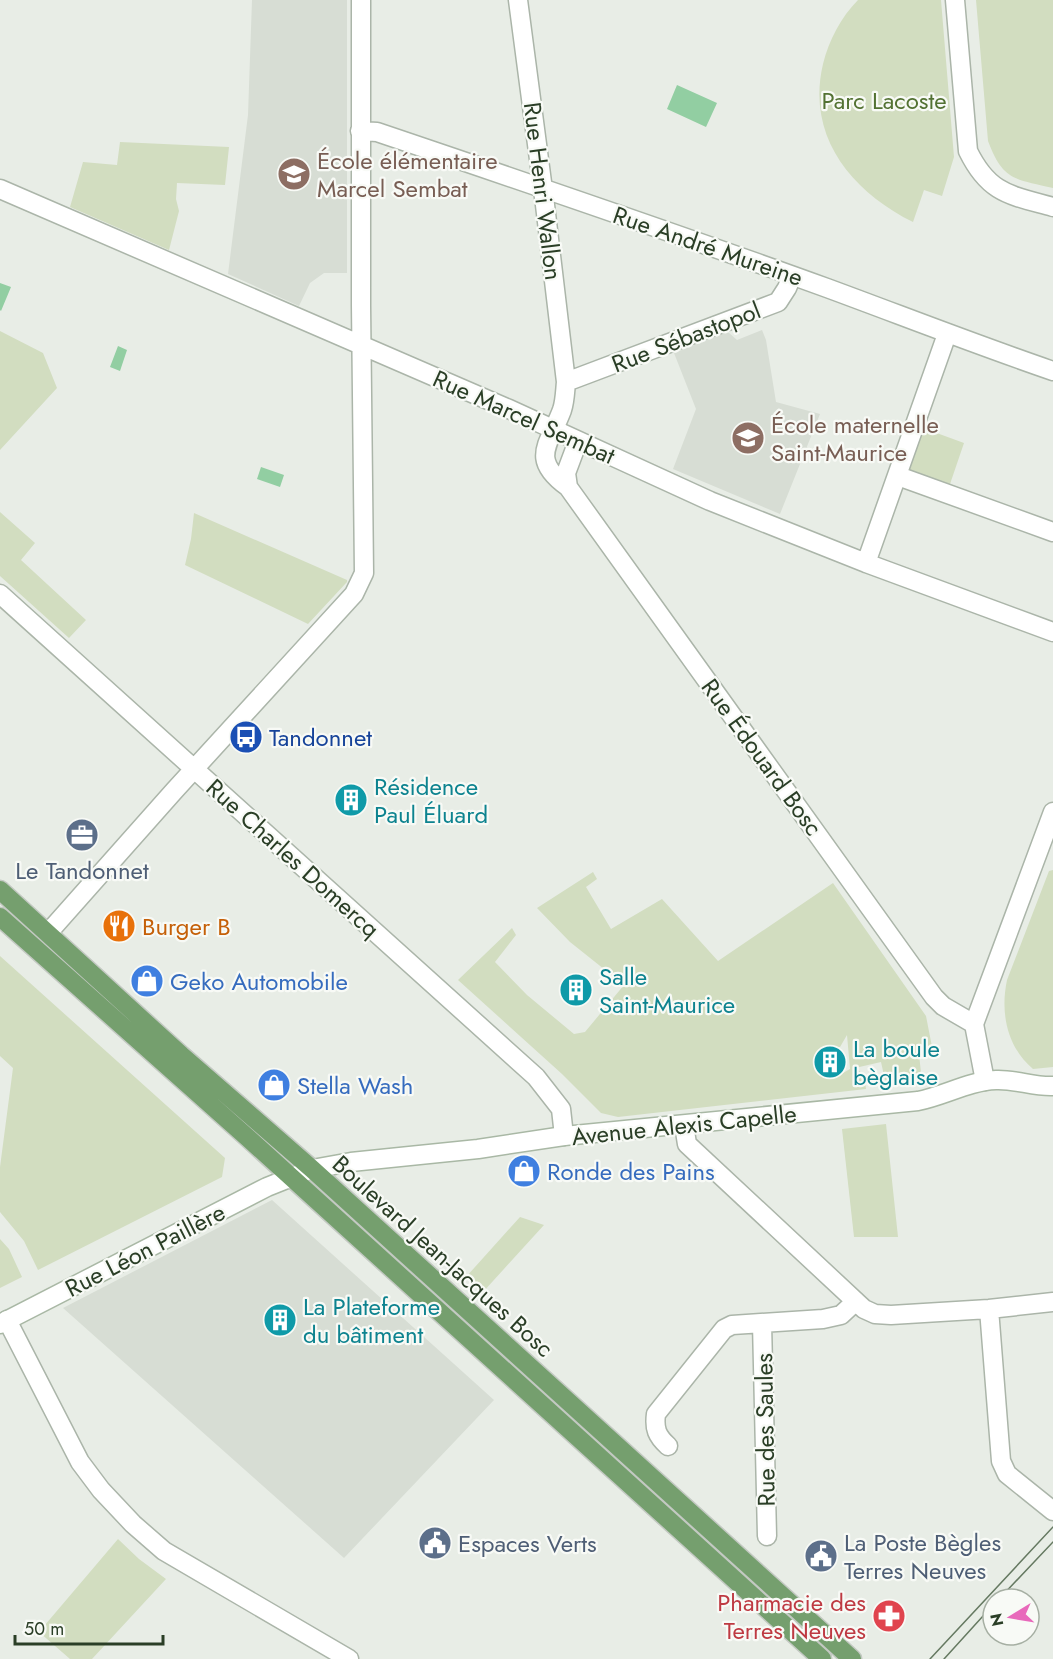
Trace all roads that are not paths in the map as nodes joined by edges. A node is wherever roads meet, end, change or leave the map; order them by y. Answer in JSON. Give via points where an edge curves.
{"nodes":[{"id":1,"x":361,"y":0,"type":"edge"},
{"id":2,"x":518,"y":0,"type":"edge"},
{"id":3,"x":955,"y":0,"type":"edge"},
{"id":4,"x":360,"y":131,"type":"junction"},
{"id":5,"x":543,"y":188,"type":"junction"},
{"id":6,"x":0,"y":189,"type":"edge"},
{"id":7,"x":1053,"y":207,"type":"edge"},
{"id":8,"x":792,"y":276,"type":"junction"},
{"id":9,"x":947,"y":334,"type":"junction"},
{"id":10,"x":362,"y":346,"type":"junction"},
{"id":11,"x":1053,"y":371,"type":"edge"},
{"id":12,"x":566,"y":382,"type":"junction"},
{"id":13,"x":553,"y":429,"type":"junction"},
{"id":14,"x":578,"y":441,"type":"junction"},
{"id":15,"x":898,"y":476,"type":"junction"},
{"id":16,"x":568,"y":487,"type":"junction"},
{"id":17,"x":1053,"y":532,"type":"edge"},
{"id":18,"x":866,"y":564,"type":"junction"},
{"id":19,"x":0,"y":594,"type":"edge"},
{"id":20,"x":1053,"y":632,"type":"edge"},
{"id":21,"x":194,"y":769,"type":"junction"},
{"id":22,"x":1053,"y":812,"type":"edge"},
{"id":23,"x":0,"y":890,"type":"edge"},
{"id":24,"x":0,"y":912,"type":"edge"},
{"id":25,"x":0,"y":917,"type":"edge"},
{"id":26,"x":48,"y":933,"type":"junction"},
{"id":27,"x":57,"y":969,"type":"junction"},
{"id":28,"x":974,"y":1024,"type":"junction"},
{"id":29,"x":985,"y":1081,"type":"junction"},
{"id":30,"x":1053,"y":1086,"type":"edge"},
{"id":31,"x":684,"y":1125,"type":"junction"},
{"id":32,"x":564,"y":1137,"type":"junction"},
{"id":33,"x":312,"y":1168,"type":"junction"},
{"id":34,"x":290,"y":1177,"type":"junction"},
{"id":35,"x":855,"y":1302,"type":"junction"},
{"id":36,"x":1053,"y":1302,"type":"edge"},
{"id":37,"x":989,"y":1309,"type":"junction"},
{"id":38,"x":3,"y":1322,"type":"edge"},
{"id":39,"x":762,"y":1323,"type":"junction"},
{"id":40,"x":668,"y":1446,"type":"dead end"},
{"id":41,"x":1049,"y":1504,"type":"edge"},
{"id":42,"x":767,"y":1536,"type":"dead end"},
{"id":43,"x":349,"y":1659,"type":"edge"},
{"id":44,"x":822,"y":1659,"type":"edge"},
{"id":45,"x":852,"y":1659,"type":"edge"}],
"edges":[{"from":1,"to":4,"type":"street"},
{"from":2,"to":5,"type":"street","name":"Rue Henri Wallon"},
{"from":3,"to":7,"type":"street","via":[[968,151],[977,170],[993,187]]},
{"from":4,"to":5,"type":"street","name":"Rue André Mureine","via":[[378,132]]},
{"from":4,"to":10,"type":"street"},
{"from":5,"to":8,"type":"street","name":"Rue André Mureine"},
{"from":5,"to":12,"type":"street","name":"Rue Henri Wallon"},
{"from":6,"to":10,"type":"street","name":"Rue Marcel Sembat"},
{"from":8,"to":9,"type":"street","name":"Rue André Mureine"},
{"from":8,"to":12,"type":"street","name":"Rue Sébastopol","via":[[778,302]]},
{"from":9,"to":11,"type":"street","name":"Rue André Mureine"},
{"from":9,"to":15,"type":"street"},
{"from":10,"to":13,"type":"street","name":"Rue Marcel Sembat"},
{"from":10,"to":21,"type":"street","via":[[364,573],[354,594]]},
{"from":12,"to":13,"type":"street","name":"Rue Henri Wallon","via":[[565,401]]},
{"from":13,"to":14,"type":"street","name":"Rue Marcel Sembat"},
{"from":13,"to":16,"type":"street","name":"Rue Édouard Bosc","via":[[544,448],[546,462],[554,477]]},
{"from":14,"to":16,"type":"street","via":[[566,473]]},
{"from":14,"to":18,"type":"street","name":"Rue Marcel Sembat","via":[[710,501]]},
{"from":15,"to":17,"type":"street"},
{"from":15,"to":18,"type":"street"},
{"from":16,"to":28,"type":"street","name":"Rue Édouard Bosc","via":[[934,997]]},
{"from":18,"to":20,"type":"street","name":"Rue Marcel Sembat"},
{"from":19,"to":21,"type":"street","name":"Rue Charles Domercq"},
{"from":21,"to":26,"type":"street"},
{"from":21,"to":32,"type":"street","name":"Rue Charles Domercq","via":[[536,1077],[561,1109]]},
{"from":22,"to":28,"type":"street"},
{"from":23,"to":26,"type":"main road","name":"Boulevard Jean-Jacques Bosc"},
{"from":24,"to":26,"type":"street","via":[[30,932]]},
{"from":25,"to":27,"type":"main road","name":"Boulevard Jean-Jacques Bosc"},
{"from":26,"to":27,"type":"street"},
{"from":26,"to":33,"type":"main road","name":"Boulevard Jean-Jacques Bosc"},
{"from":27,"to":34,"type":"main road","name":"Boulevard Jean-Jacques Bosc"},
{"from":28,"to":29,"type":"street"},
{"from":29,"to":30,"type":"street","name":"Avenue Alexis Capelle"},
{"from":29,"to":31,"type":"street","name":"Avenue Alexis Capelle","via":[[918,1101]]},
{"from":31,"to":32,"type":"street","name":"Avenue Alexis Capelle"},
{"from":31,"to":35,"type":"street","via":[[687,1144]]},
{"from":32,"to":33,"type":"street","name":"Avenue Alexis Capelle"},
{"from":33,"to":34,"type":"street","name":"Avenue Alexis Capelle"},
{"from":33,"to":45,"type":"main road","name":"Boulevard Jean-Jacques Bosc"},
{"from":34,"to":38,"type":"street","name":"Rue Léon Paillère"},
{"from":34,"to":44,"type":"main road","name":"Boulevard Jean-Jacques Bosc"},
{"from":35,"to":37,"type":"street","via":[[875,1314],[891,1315]]},
{"from":35,"to":39,"type":"street","via":[[841,1315]]},
{"from":36,"to":37,"type":"street"},
{"from":37,"to":41,"type":"street","via":[[1001,1461],[1007,1474]]},
{"from":38,"to":43,"type":"street","via":[[80,1462],[133,1524],[164,1551]]},
{"from":39,"to":40,"type":"street","via":[[723,1329],[656,1414],[654,1426],[658,1437]]},
{"from":39,"to":42,"type":"street","name":"Rue des Saules"}]}
